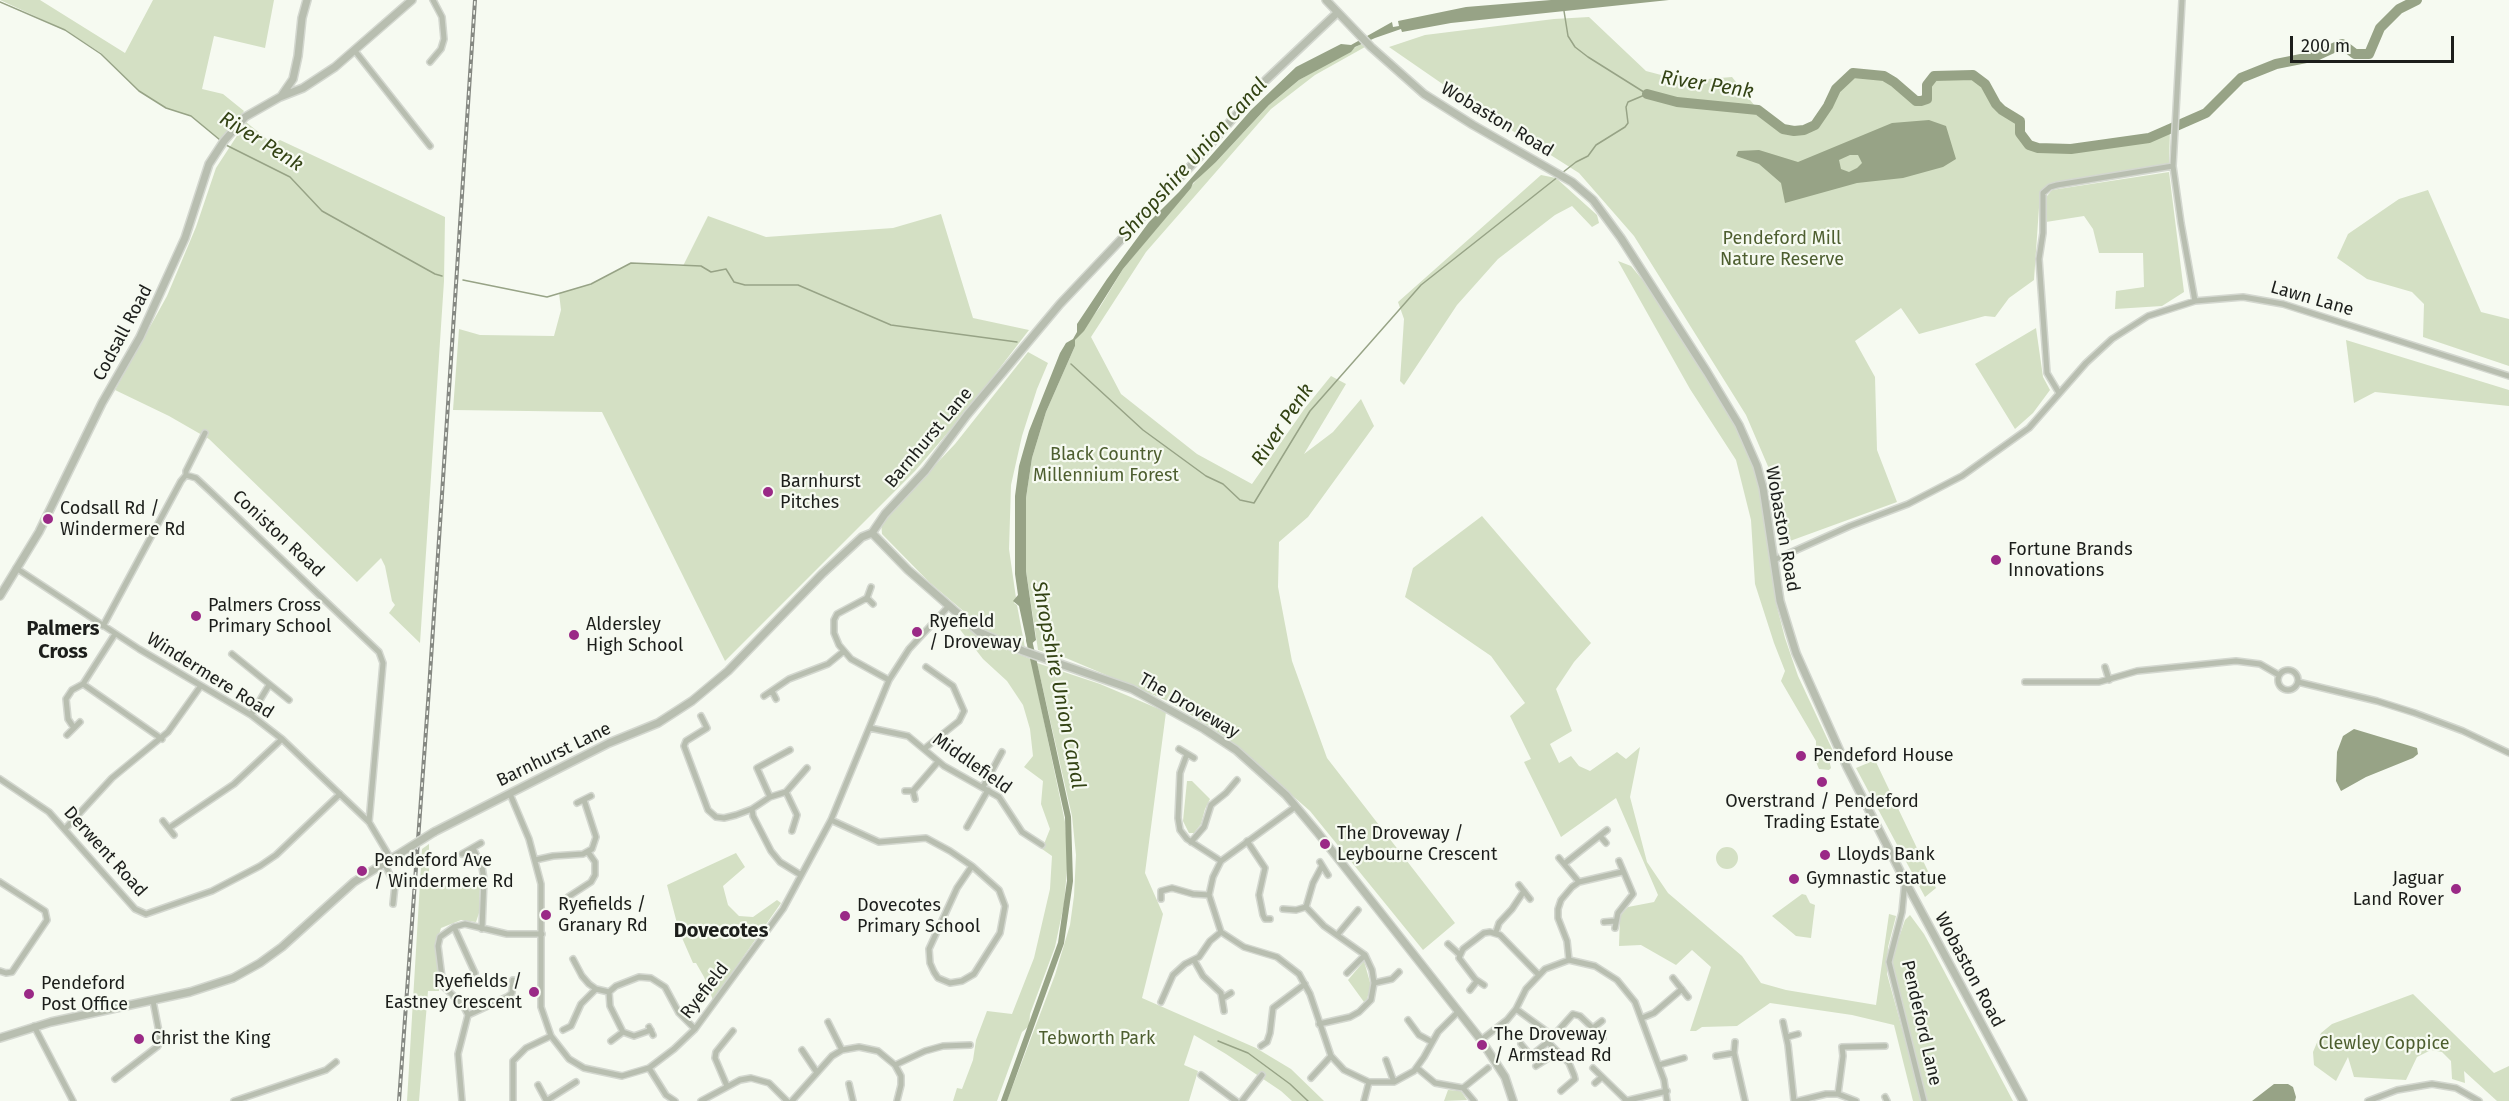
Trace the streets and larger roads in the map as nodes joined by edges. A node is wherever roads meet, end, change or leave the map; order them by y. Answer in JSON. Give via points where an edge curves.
{"nodes":[{"id":1,"x":307,"y":0,"type":"edge"},
{"id":2,"x":412,"y":0,"type":"edge"},
{"id":3,"x":433,"y":0,"type":"edge"},
{"id":4,"x":1326,"y":0,"type":"edge"},
{"id":5,"x":2182,"y":0,"type":"edge"},
{"id":6,"x":1337,"y":13,"type":"junction"},
{"id":7,"x":355,"y":51,"type":"junction"},
{"id":8,"x":430,"y":62,"type":"dead end"},
{"id":9,"x":280,"y":97,"type":"junction"},
{"id":10,"x":430,"y":146,"type":"dead end"},
{"id":11,"x":2173,"y":166,"type":"junction"},
{"id":12,"x":2195,"y":301,"type":"junction"},
{"id":13,"x":2509,"y":376,"type":"edge"},
{"id":14,"x":2059,"y":393,"type":"junction"},
{"id":15,"x":206,"y":433,"type":"dead end"},
{"id":16,"x":186,"y":475,"type":"junction"},
{"id":17,"x":872,"y":533,"type":"junction"},
{"id":18,"x":1774,"y":560,"type":"junction"},
{"id":19,"x":16,"y":568,"type":"junction"},
{"id":20,"x":871,"y":587,"type":"dead end"},
{"id":21,"x":0,"y":596,"type":"edge"},
{"id":22,"x":867,"y":598,"type":"junction"},
{"id":23,"x":873,"y":604,"type":"dead end"},
{"id":24,"x":948,"y":607,"type":"junction"},
{"id":25,"x":103,"y":626,"type":"junction"},
{"id":26,"x":115,"y":634,"type":"junction"},
{"id":27,"x":844,"y":651,"type":"junction"},
{"id":28,"x":232,"y":654,"type":"dead end"},
{"id":29,"x":926,"y":667,"type":"dead end"},
{"id":30,"x":2105,"y":667,"type":"dead end"},
{"id":31,"x":936,"y":674,"type":"junction"},
{"id":32,"x":2279,"y":675,"type":"junction"},
{"id":33,"x":889,"y":680,"type":"junction"},
{"id":34,"x":2109,"y":680,"type":"junction"},
{"id":35,"x":931,"y":681,"type":"dead end"},
{"id":36,"x":2025,"y":682,"type":"dead end"},
{"id":37,"x":2298,"y":682,"type":"junction"},
{"id":38,"x":83,"y":684,"type":"junction"},
{"id":39,"x":269,"y":685,"type":"junction"},
{"id":40,"x":200,"y":687,"type":"junction"},
{"id":41,"x":772,"y":691,"type":"junction"},
{"id":42,"x":764,"y":696,"type":"dead end"},
{"id":43,"x":776,"y":699,"type":"dead end"},
{"id":44,"x":289,"y":700,"type":"dead end"},
{"id":45,"x":251,"y":715,"type":"junction"},
{"id":46,"x":701,"y":716,"type":"dead end"},
{"id":47,"x":80,"y":722,"type":"dead end"},
{"id":48,"x":74,"y":728,"type":"junction"},
{"id":49,"x":870,"y":728,"type":"junction"},
{"id":50,"x":67,"y":735,"type":"dead end"},
{"id":51,"x":162,"y":739,"type":"junction"},
{"id":52,"x":282,"y":739,"type":"junction"},
{"id":53,"x":924,"y":749,"type":"junction"},
{"id":54,"x":1179,"y":749,"type":"dead end"},
{"id":55,"x":790,"y":750,"type":"dead end"},
{"id":56,"x":1002,"y":752,"type":"dead end"},
{"id":57,"x":2509,"y":753,"type":"edge"},
{"id":58,"x":1187,"y":754,"type":"junction"},
{"id":59,"x":1194,"y":758,"type":"dead end"},
{"id":60,"x":938,"y":762,"type":"junction"},
{"id":61,"x":807,"y":768,"type":"dead end"},
{"id":62,"x":0,"y":779,"type":"edge"},
{"id":63,"x":1237,"y":780,"type":"dead end"},
{"id":64,"x":985,"y":788,"type":"junction"},
{"id":65,"x":905,"y":791,"type":"dead end"},
{"id":66,"x":913,"y":791,"type":"junction"},
{"id":67,"x":786,"y":792,"type":"junction"},
{"id":68,"x":340,"y":794,"type":"junction"},
{"id":69,"x":510,"y":794,"type":"junction"},
{"id":70,"x":591,"y":796,"type":"dead end"},
{"id":71,"x":770,"y":797,"type":"junction"},
{"id":72,"x":915,"y":799,"type":"dead end"},
{"id":73,"x":584,"y":800,"type":"junction"},
{"id":74,"x":577,"y":803,"type":"dead end"},
{"id":75,"x":1295,"y":807,"type":"junction"},
{"id":76,"x":752,"y":809,"type":"junction"},
{"id":77,"x":831,"y":820,"type":"junction"},
{"id":78,"x":163,"y":821,"type":"dead end"},
{"id":79,"x":369,"y":822,"type":"junction"},
{"id":80,"x":966,"y":827,"type":"dead end"},
{"id":81,"x":169,"y":828,"type":"junction"},
{"id":82,"x":65,"y":830,"type":"junction"},
{"id":83,"x":1607,"y":830,"type":"dead end"},
{"id":84,"x":792,"y":831,"type":"dead end"},
{"id":85,"x":174,"y":835,"type":"dead end"},
{"id":86,"x":1600,"y":836,"type":"junction"},
{"id":87,"x":1247,"y":841,"type":"junction"},
{"id":88,"x":1191,"y":842,"type":"junction"},
{"id":89,"x":481,"y":843,"type":"dead end"},
{"id":90,"x":1606,"y":843,"type":"dead end"},
{"id":91,"x":1042,"y":845,"type":"dead end"},
{"id":92,"x":473,"y":848,"type":"junction"},
{"id":93,"x":588,"y":852,"type":"junction"},
{"id":94,"x":462,"y":854,"type":"dead end"},
{"id":95,"x":1559,"y":858,"type":"dead end"},
{"id":96,"x":535,"y":860,"type":"junction"},
{"id":97,"x":387,"y":861,"type":"junction"},
{"id":98,"x":1221,"y":861,"type":"junction"},
{"id":99,"x":1619,"y":861,"type":"dead end"},
{"id":100,"x":1564,"y":864,"type":"junction"},
{"id":101,"x":972,"y":866,"type":"junction"},
{"id":102,"x":1622,"y":872,"type":"junction"},
{"id":103,"x":801,"y":875,"type":"junction"},
{"id":104,"x":1328,"y":875,"type":"dead end"},
{"id":105,"x":1905,"y":881,"type":"junction"},
{"id":106,"x":0,"y":882,"type":"edge"},
{"id":107,"x":1579,"y":882,"type":"junction"},
{"id":108,"x":1519,"y":885,"type":"dead end"},
{"id":109,"x":1524,"y":891,"type":"junction"},
{"id":110,"x":1209,"y":895,"type":"junction"},
{"id":111,"x":568,"y":897,"type":"dead end"},
{"id":112,"x":1530,"y":898,"type":"dead end"},
{"id":113,"x":1161,"y":899,"type":"dead end"},
{"id":114,"x":393,"y":904,"type":"dead end"},
{"id":115,"x":1306,"y":907,"type":"junction"},
{"id":116,"x":1283,"y":909,"type":"dead end"},
{"id":117,"x":1358,"y":910,"type":"dead end"},
{"id":118,"x":1270,"y":919,"type":"dead end"},
{"id":119,"x":1604,"y":922,"type":"dead end"},
{"id":120,"x":454,"y":927,"type":"junction"},
{"id":121,"x":482,"y":929,"type":"junction"},
{"id":122,"x":1221,"y":932,"type":"junction"},
{"id":123,"x":1496,"y":932,"type":"junction"},
{"id":124,"x":542,"y":934,"type":"junction"},
{"id":125,"x":1338,"y":934,"type":"junction"},
{"id":126,"x":1448,"y":944,"type":"dead end"},
{"id":127,"x":1459,"y":954,"type":"junction"},
{"id":128,"x":1365,"y":955,"type":"junction"},
{"id":129,"x":573,"y":959,"type":"dead end"},
{"id":130,"x":1194,"y":960,"type":"junction"},
{"id":131,"x":1569,"y":960,"type":"junction"},
{"id":132,"x":0,"y":970,"type":"edge"},
{"id":133,"x":1399,"y":972,"type":"dead end"},
{"id":134,"x":1347,"y":973,"type":"dead end"},
{"id":135,"x":475,"y":974,"type":"dead end"},
{"id":136,"x":1538,"y":974,"type":"junction"},
{"id":137,"x":1673,"y":978,"type":"dead end"},
{"id":138,"x":513,"y":980,"type":"dead end"},
{"id":139,"x":1477,"y":981,"type":"junction"},
{"id":140,"x":1374,"y":983,"type":"junction"},
{"id":141,"x":1305,"y":984,"type":"junction"},
{"id":142,"x":1484,"y":985,"type":"dead end"},
{"id":143,"x":596,"y":989,"type":"junction"},
{"id":144,"x":1682,"y":989,"type":"junction"},
{"id":145,"x":1470,"y":990,"type":"dead end"},
{"id":146,"x":1165,"y":991,"type":"junction"},
{"id":147,"x":609,"y":992,"type":"junction"},
{"id":148,"x":1172,"y":993,"type":"dead end"},
{"id":149,"x":1232,"y":993,"type":"dead end"},
{"id":150,"x":1688,"y":997,"type":"dead end"},
{"id":151,"x":1223,"y":998,"type":"junction"},
{"id":152,"x":153,"y":1000,"type":"junction"},
{"id":153,"x":1161,"y":1002,"type":"dead end"},
{"id":154,"x":609,"y":1006,"type":"junction"},
{"id":155,"x":1516,"y":1009,"type":"junction"},
{"id":156,"x":603,"y":1010,"type":"dead end"},
{"id":157,"x":1224,"y":1011,"type":"dead end"},
{"id":158,"x":1459,"y":1011,"type":"junction"},
{"id":159,"x":468,"y":1015,"type":"junction"},
{"id":160,"x":1642,"y":1018,"type":"junction"},
{"id":161,"x":1602,"y":1021,"type":"dead end"},
{"id":162,"x":1412,"y":1022,"type":"dead end"},
{"id":163,"x":1783,"y":1022,"type":"dead end"},
{"id":164,"x":828,"y":1023,"type":"dead end"},
{"id":165,"x":1319,"y":1024,"type":"junction"},
{"id":166,"x":34,"y":1026,"type":"junction"},
{"id":167,"x":1593,"y":1028,"type":"junction"},
{"id":168,"x":695,"y":1029,"type":"junction"},
{"id":169,"x":563,"y":1030,"type":"dead end"},
{"id":170,"x":651,"y":1031,"type":"dead end"},
{"id":171,"x":733,"y":1031,"type":"dead end"},
{"id":172,"x":623,"y":1032,"type":"junction"},
{"id":173,"x":1798,"y":1034,"type":"dead end"},
{"id":174,"x":551,"y":1036,"type":"junction"},
{"id":175,"x":1553,"y":1036,"type":"junction"},
{"id":176,"x":1787,"y":1037,"type":"junction"},
{"id":177,"x":0,"y":1038,"type":"edge"},
{"id":178,"x":1603,"y":1038,"type":"dead end"},
{"id":179,"x":1481,"y":1040,"type":"junction"},
{"id":180,"x":1839,"y":1040,"type":"dead end"},
{"id":181,"x":611,"y":1041,"type":"dead end"},
{"id":182,"x":1432,"y":1042,"type":"junction"},
{"id":183,"x":1548,"y":1042,"type":"junction"},
{"id":184,"x":1735,"y":1042,"type":"dead end"},
{"id":185,"x":1521,"y":1044,"type":"dead end"},
{"id":186,"x":970,"y":1045,"type":"dead end"},
{"id":187,"x":1261,"y":1046,"type":"dead end"},
{"id":188,"x":1885,"y":1046,"type":"dead end"},
{"id":189,"x":1842,"y":1047,"type":"junction"},
{"id":190,"x":802,"y":1050,"type":"dead end"},
{"id":191,"x":842,"y":1050,"type":"junction"},
{"id":192,"x":1558,"y":1052,"type":"junction"},
{"id":193,"x":1734,"y":1053,"type":"junction"},
{"id":194,"x":1331,"y":1056,"type":"junction"},
{"id":195,"x":1716,"y":1056,"type":"dead end"},
{"id":196,"x":1684,"y":1058,"type":"dead end"},
{"id":197,"x":1386,"y":1060,"type":"dead end"},
{"id":198,"x":336,"y":1062,"type":"dead end"},
{"id":199,"x":895,"y":1065,"type":"junction"},
{"id":200,"x":1659,"y":1065,"type":"junction"},
{"id":201,"x":1536,"y":1066,"type":"dead end"},
{"id":202,"x":648,"y":1068,"type":"junction"},
{"id":203,"x":1417,"y":1068,"type":"junction"},
{"id":204,"x":1488,"y":1068,"type":"dead end"},
{"id":205,"x":1593,"y":1068,"type":"dead end"},
{"id":206,"x":816,"y":1071,"type":"junction"},
{"id":207,"x":1201,"y":1075,"type":"dead end"},
{"id":208,"x":1262,"y":1075,"type":"dead end"},
{"id":209,"x":1602,"y":1077,"type":"junction"},
{"id":210,"x":1311,"y":1078,"type":"dead end"},
{"id":211,"x":115,"y":1079,"type":"dead end"},
{"id":212,"x":576,"y":1082,"type":"dead end"},
{"id":213,"x":1369,"y":1082,"type":"junction"},
{"id":214,"x":1395,"y":1082,"type":"junction"},
{"id":215,"x":1595,"y":1083,"type":"dead end"},
{"id":216,"x":849,"y":1084,"type":"dead end"},
{"id":217,"x":538,"y":1085,"type":"dead end"},
{"id":218,"x":727,"y":1086,"type":"junction"},
{"id":219,"x":1463,"y":1088,"type":"junction"},
{"id":220,"x":1561,"y":1090,"type":"dead end"},
{"id":221,"x":1667,"y":1090,"type":"junction"},
{"id":222,"x":1838,"y":1094,"type":"junction"},
{"id":223,"x":546,"y":1100,"type":"edge"},
{"id":224,"x":1626,"y":1100,"type":"edge"},
{"id":225,"x":74,"y":1101,"type":"edge"},
{"id":226,"x":234,"y":1101,"type":"edge"},
{"id":227,"x":462,"y":1101,"type":"edge"},
{"id":228,"x":513,"y":1101,"type":"edge"},
{"id":229,"x":675,"y":1101,"type":"edge"},
{"id":230,"x":701,"y":1101,"type":"edge"},
{"id":231,"x":790,"y":1101,"type":"edge"},
{"id":232,"x":853,"y":1101,"type":"edge"},
{"id":233,"x":897,"y":1101,"type":"edge"},
{"id":234,"x":1236,"y":1101,"type":"edge"},
{"id":235,"x":1242,"y":1101,"type":"edge"},
{"id":236,"x":1364,"y":1101,"type":"edge"},
{"id":237,"x":1474,"y":1101,"type":"edge"},
{"id":238,"x":1513,"y":1101,"type":"edge"},
{"id":239,"x":1667,"y":1101,"type":"edge"},
{"id":240,"x":1744,"y":1101,"type":"edge"},
{"id":241,"x":1796,"y":1101,"type":"edge"},
{"id":242,"x":1855,"y":1101,"type":"edge"},
{"id":243,"x":1924,"y":1101,"type":"edge"},
{"id":244,"x":2023,"y":1101,"type":"edge"},
{"id":245,"x":2368,"y":1101,"type":"edge"},
{"id":246,"x":2479,"y":1101,"type":"edge"}],
"edges":[{"from":1,"to":9,"type":"street","via":[[293,79]]},
{"from":2,"to":7,"type":"street","name":"Codsall Road"},
{"from":3,"to":8,"type":"street","via":[[442,17],[444,39]]},
{"from":4,"to":6,"type":"street","name":"Wobaston Road"},
{"from":5,"to":11,"type":"street"},
{"from":6,"to":17,"type":"street","name":"Barnhurst Lane","via":[[1266,80],[1203,153],[1060,304]]},
{"from":6,"to":18,"type":"street","name":"Wobaston Road","via":[[1412,84],[1572,182],[1606,216],[1750,445],[1763,488]]},
{"from":7,"to":9,"type":"street","name":"Codsall Road","via":[[314,82]]},
{"from":7,"to":10,"type":"street"},
{"from":9,"to":19,"type":"street","name":"Codsall Road","via":[[245,117],[209,164],[163,289],[39,532]]},
{"from":11,"to":12,"type":"street"},
{"from":11,"to":14,"type":"street","via":[[2057,185],[2043,193],[2039,259],[2046,363],[2047,373]]},
{"from":12,"to":13,"type":"street","name":"Lawn Lane","via":[[2242,297],[2283,304]]},
{"from":12,"to":14,"type":"street","name":"Lawn Lane","via":[[2130,326],[2098,351]]},
{"from":14,"to":18,"type":"street","name":"Lawn Lane","via":[[2029,428],[1962,476],[1908,504]]},
{"from":15,"to":16,"type":"street"},
{"from":16,"to":25,"type":"street"},
{"from":16,"to":79,"type":"street","name":"Coniston Road","via":[[196,478],[379,651],[383,663]]},
{"from":17,"to":24,"type":"street","name":"The Droveway"},
{"from":17,"to":69,"type":"street","name":"Barnhurst Lane","via":[[862,537],[822,574],[728,671],[692,701],[658,723],[609,743]]},
{"from":18,"to":105,"type":"street","name":"Wobaston Road","via":[[1779,601],[1796,653],[1847,767]]},
{"from":19,"to":21,"type":"street","name":"Codsall Road"},
{"from":19,"to":25,"type":"street","name":"Windermere Road"},
{"from":20,"to":22,"type":"street"},
{"from":22,"to":23,"type":"street"},
{"from":22,"to":27,"type":"street","via":[[842,610],[834,620],[834,633]]},
{"from":24,"to":33,"type":"street","name":"Ryefield","via":[[909,649]]},
{"from":24,"to":75,"type":"street","name":"The Droveway","via":[[979,632],[1132,689],[1204,729],[1236,750]]},
{"from":25,"to":26,"type":"street","name":"Windermere Road"},
{"from":26,"to":38,"type":"street"},
{"from":26,"to":40,"type":"street","name":"Windermere Road"},
{"from":27,"to":33,"type":"street","via":[[860,665]]},
{"from":27,"to":41,"type":"street","via":[[828,664],[789,679]]},
{"from":28,"to":39,"type":"street"},
{"from":29,"to":31,"type":"street"},
{"from":30,"to":34,"type":"street"},
{"from":31,"to":35,"type":"street"},
{"from":31,"to":53,"type":"street","via":[[953,686],[964,711],[959,721]]},
{"from":32,"to":34,"type":"street","via":[[2260,664],[2236,661],[2137,671]]},
{"from":32,"to":37,"type":"street","via":[[2285,670],[2292,671]]},
{"from":32,"to":37,"type":"street","via":[[2284,690],[2293,689]]},
{"from":33,"to":49,"type":"street","name":"Ryefield"},
{"from":34,"to":36,"type":"street"},
{"from":37,"to":57,"type":"street","via":[[2415,713]]},
{"from":38,"to":48,"type":"street","via":[[66,699],[68,719]]},
{"from":38,"to":51,"type":"street"},
{"from":39,"to":44,"type":"street"},
{"from":39,"to":45,"type":"street"},
{"from":40,"to":45,"type":"street","name":"Windermere Road"},
{"from":40,"to":51,"type":"street"},
{"from":41,"to":42,"type":"street"},
{"from":41,"to":43,"type":"street"},
{"from":45,"to":52,"type":"street","name":"Windermere Road"},
{"from":46,"to":76,"type":"street","via":[[707,728],[684,746],[708,810],[724,818]]},
{"from":47,"to":48,"type":"street"},
{"from":48,"to":50,"type":"street"},
{"from":49,"to":53,"type":"street","name":"Middlefield","via":[[906,736]]},
{"from":49,"to":77,"type":"street","name":"Ryefield"},
{"from":51,"to":82,"type":"street","via":[[112,778]]},
{"from":52,"to":68,"type":"street","name":"Windermere Road"},
{"from":52,"to":81,"type":"street","via":[[234,784]]},
{"from":53,"to":60,"type":"street","name":"Middlefield"},
{"from":54,"to":58,"type":"street"},
{"from":55,"to":71,"type":"street","via":[[757,768]]},
{"from":56,"to":64,"type":"street"},
{"from":58,"to":59,"type":"street"},
{"from":58,"to":88,"type":"street","via":[[1180,773],[1178,818],[1183,835]]},
{"from":60,"to":64,"type":"street","name":"Middlefield"},
{"from":60,"to":66,"type":"street"},
{"from":61,"to":67,"type":"street"},
{"from":62,"to":82,"type":"street","name":"Derwent Road","via":[[49,812]]},
{"from":63,"to":88,"type":"street","via":[[1210,806],[1204,827]]},
{"from":64,"to":80,"type":"street"},
{"from":64,"to":91,"type":"street","name":"Middlefield","via":[[1005,804],[1022,832]]},
{"from":65,"to":66,"type":"street"},
{"from":66,"to":72,"type":"street"},
{"from":67,"to":71,"type":"street"},
{"from":67,"to":84,"type":"street","via":[[797,815]]},
{"from":68,"to":79,"type":"street","name":"Windermere Road"},
{"from":68,"to":82,"type":"street","name":"Derwent Road","via":[[260,866],[212,891],[146,914],[135,909]]},
{"from":69,"to":96,"type":"street","name":"Ryefield"},
{"from":69,"to":97,"type":"street","name":"Barnhurst Lane","bridge":true},
{"from":70,"to":73,"type":"street"},
{"from":71,"to":76,"type":"street"},
{"from":73,"to":74,"type":"street"},
{"from":73,"to":93,"type":"street","via":[[596,837],[595,846]]},
{"from":75,"to":87,"type":"street"},
{"from":75,"to":158,"type":"street","name":"The Droveway"},
{"from":76,"to":103,"type":"street","via":[[771,851]]},
{"from":77,"to":101,"type":"street","via":[[879,842],[926,838]]},
{"from":77,"to":103,"type":"street","name":"Ryefield"},
{"from":78,"to":81,"type":"street"},
{"from":79,"to":97,"type":"street","name":"Windermere Road"},
{"from":81,"to":85,"type":"street"},
{"from":83,"to":86,"type":"street"},
{"from":86,"to":90,"type":"street"},
{"from":86,"to":100,"type":"street"},
{"from":87,"to":98,"type":"street"},
{"from":87,"to":118,"type":"street","via":[[1264,865],[1266,872],[1259,879],[1259,895],[1263,915]]},
{"from":88,"to":98,"type":"street"},
{"from":89,"to":92,"type":"street"},
{"from":92,"to":94,"type":"street"},
{"from":92,"to":121,"type":"street","via":[[484,879]]},
{"from":93,"to":96,"type":"street"},
{"from":93,"to":111,"type":"street","via":[[596,862],[595,875]]},
{"from":95,"to":100,"type":"street"},
{"from":96,"to":124,"type":"street","name":"Ryefield","via":[[541,884]]},
{"from":97,"to":114,"type":"street","name":"Windermere Road","via":[[395,885]]},
{"from":97,"to":152,"type":"street","name":"Barnhurst Lane","via":[[354,882],[260,963],[210,987]]},
{"from":98,"to":110,"type":"street"},
{"from":99,"to":102,"type":"street"},
{"from":100,"to":107,"type":"street"},
{"from":101,"to":101,"type":"street","via":[[999,890],[1004,915],[1000,933],[974,974],[950,983],[934,972],[929,949],[957,888]]},
{"from":102,"to":107,"type":"street"},
{"from":102,"to":119,"type":"street","via":[[1633,894],[1618,912],[1615,924]]},
{"from":103,"to":168,"type":"street","name":"Ryefield","via":[[783,909]]},
{"from":104,"to":115,"type":"street","via":[[1321,864]]},
{"from":105,"to":243,"type":"street","name":"Pendeford Lane","via":[[1902,912],[1889,962]]},
{"from":105,"to":244,"type":"street","name":"Wobaston Road"},
{"from":106,"to":132,"type":"street","via":[[45,911],[47,920],[12,972]]},
{"from":107,"to":131,"type":"street","via":[[1566,893],[1558,909]]},
{"from":108,"to":109,"type":"street"},
{"from":109,"to":112,"type":"street"},
{"from":109,"to":123,"type":"street"},
{"from":110,"to":113,"type":"street","via":[[1172,888],[1161,891]]},
{"from":110,"to":122,"type":"street"},
{"from":115,"to":116,"type":"street"},
{"from":115,"to":125,"type":"street"},
{"from":117,"to":125,"type":"street"},
{"from":120,"to":121,"type":"street","via":[[465,924]]},
{"from":120,"to":135,"type":"street"},
{"from":120,"to":159,"type":"street","via":[[440,937],[441,979]]},
{"from":121,"to":124,"type":"street"},
{"from":122,"to":130,"type":"street"},
{"from":122,"to":141,"type":"street","via":[[1244,947],[1277,957],[1299,974]]},
{"from":123,"to":127,"type":"street","via":[[1484,933]]},
{"from":123,"to":136,"type":"street"},
{"from":124,"to":174,"type":"street","name":"Ryefield","via":[[541,1007]]},
{"from":125,"to":128,"type":"street"},
{"from":126,"to":127,"type":"street"},
{"from":127,"to":139,"type":"street"},
{"from":128,"to":134,"type":"street"},
{"from":128,"to":140,"type":"street"},
{"from":129,"to":143,"type":"street","via":[[582,976]]},
{"from":130,"to":146,"type":"street","via":[[1177,971]]},
{"from":130,"to":151,"type":"street"},
{"from":131,"to":136,"type":"street"},
{"from":131,"to":160,"type":"street","via":[[1595,966],[1617,980],[1628,991]]},
{"from":133,"to":140,"type":"street","via":[[1392,979]]},
{"from":136,"to":155,"type":"street"},
{"from":137,"to":144,"type":"street"},
{"from":138,"to":159,"type":"street","via":[[512,993],[507,997]]},
{"from":139,"to":142,"type":"street"},
{"from":139,"to":145,"type":"street"},
{"from":140,"to":165,"type":"street","via":[[1371,1000],[1359,1012]]},
{"from":141,"to":165,"type":"street"},
{"from":141,"to":187,"type":"street","via":[[1273,1008],[1267,1042]]},
{"from":143,"to":147,"type":"street"},
{"from":143,"to":169,"type":"street","via":[[581,1004],[577,1019]]},
{"from":144,"to":150,"type":"street"},
{"from":144,"to":160,"type":"street"},
{"from":146,"to":148,"type":"street"},
{"from":146,"to":153,"type":"street"},
{"from":147,"to":154,"type":"street"},
{"from":147,"to":168,"type":"street","via":[[634,978],[651,978],[665,987],[679,1013]]},
{"from":149,"to":151,"type":"street"},
{"from":151,"to":157,"type":"street"},
{"from":152,"to":166,"type":"street","name":"Barnhurst Lane"},
{"from":152,"to":211,"type":"street","via":[[158,1046]]},
{"from":154,"to":156,"type":"street"},
{"from":154,"to":172,"type":"street"},
{"from":155,"to":175,"type":"street"},
{"from":155,"to":179,"type":"street"},
{"from":158,"to":179,"type":"street","name":"The Droveway"},
{"from":158,"to":182,"type":"street"},
{"from":159,"to":227,"type":"street","via":[[458,1054]]},
{"from":160,"to":200,"type":"street"},
{"from":161,"to":167,"type":"street"},
{"from":162,"to":182,"type":"street","via":[[1419,1035]]},
{"from":163,"to":176,"type":"street"},
{"from":164,"to":191,"type":"street"},
{"from":165,"to":194,"type":"street"},
{"from":166,"to":177,"type":"street","name":"Barnhurst Lane"},
{"from":166,"to":225,"type":"street"},
{"from":167,"to":175,"type":"street","via":[[1573,1014]]},
{"from":167,"to":178,"type":"street"},
{"from":168,"to":202,"type":"street","name":"Ryefield"},
{"from":170,"to":172,"type":"street","via":[[634,1036]]},
{"from":171,"to":218,"type":"street","via":[[715,1058]]},
{"from":172,"to":181,"type":"street"},
{"from":173,"to":176,"type":"street"},
{"from":174,"to":202,"type":"street","name":"Ryefield","via":[[569,1059],[584,1068],[622,1076]]},
{"from":174,"to":228,"type":"street","via":[[526,1048],[513,1061]]},
{"from":175,"to":183,"type":"street"},
{"from":176,"to":241,"type":"street"},
{"from":179,"to":238,"type":"street","name":"The Droveway","via":[[1505,1077]]},
{"from":180,"to":189,"type":"street"},
{"from":182,"to":203,"type":"street"},
{"from":183,"to":185,"type":"street","via":[[1529,1057]]},
{"from":183,"to":192,"type":"street"},
{"from":184,"to":193,"type":"street"},
{"from":186,"to":199,"type":"street","via":[[943,1046]]},
{"from":188,"to":189,"type":"street"},
{"from":189,"to":222,"type":"street"},
{"from":190,"to":206,"type":"street"},
{"from":191,"to":199,"type":"street","via":[[869,1048]]},
{"from":191,"to":206,"type":"street"},
{"from":192,"to":201,"type":"street"},
{"from":192,"to":220,"type":"street","via":[[1569,1063],[1575,1079]]},
{"from":193,"to":195,"type":"street"},
{"from":193,"to":240,"type":"street"},
{"from":194,"to":210,"type":"street"},
{"from":194,"to":213,"type":"street","via":[[1344,1070]]},
{"from":196,"to":200,"type":"street"},
{"from":197,"to":214,"type":"street"},
{"from":198,"to":226,"type":"street","via":[[326,1070]]},
{"from":199,"to":233,"type":"street","via":[[901,1076]]},
{"from":200,"to":221,"type":"street"},
{"from":202,"to":229,"type":"street","via":[[666,1095]]},
{"from":203,"to":214,"type":"street"},
{"from":203,"to":219,"type":"street","via":[[1440,1085]]},
{"from":204,"to":219,"type":"street"},
{"from":205,"to":209,"type":"street"},
{"from":206,"to":231,"type":"street"},
{"from":207,"to":234,"type":"street"},
{"from":208,"to":235,"type":"street"},
{"from":209,"to":215,"type":"street"},
{"from":209,"to":224,"type":"street"},
{"from":212,"to":223,"type":"street"},
{"from":213,"to":214,"type":"street"},
{"from":213,"to":236,"type":"street"},
{"from":216,"to":232,"type":"street"},
{"from":217,"to":223,"type":"street"},
{"from":218,"to":230,"type":"street"},
{"from":218,"to":231,"type":"street","via":[[746,1078],[758,1079]]},
{"from":219,"to":237,"type":"street"},
{"from":221,"to":224,"type":"street"},
{"from":221,"to":239,"type":"street"},
{"from":222,"to":241,"type":"street"},
{"from":222,"to":242,"type":"street"},
{"from":245,"to":246,"type":"street","via":[[2397,1090],[2432,1084],[2456,1088]]}]}
